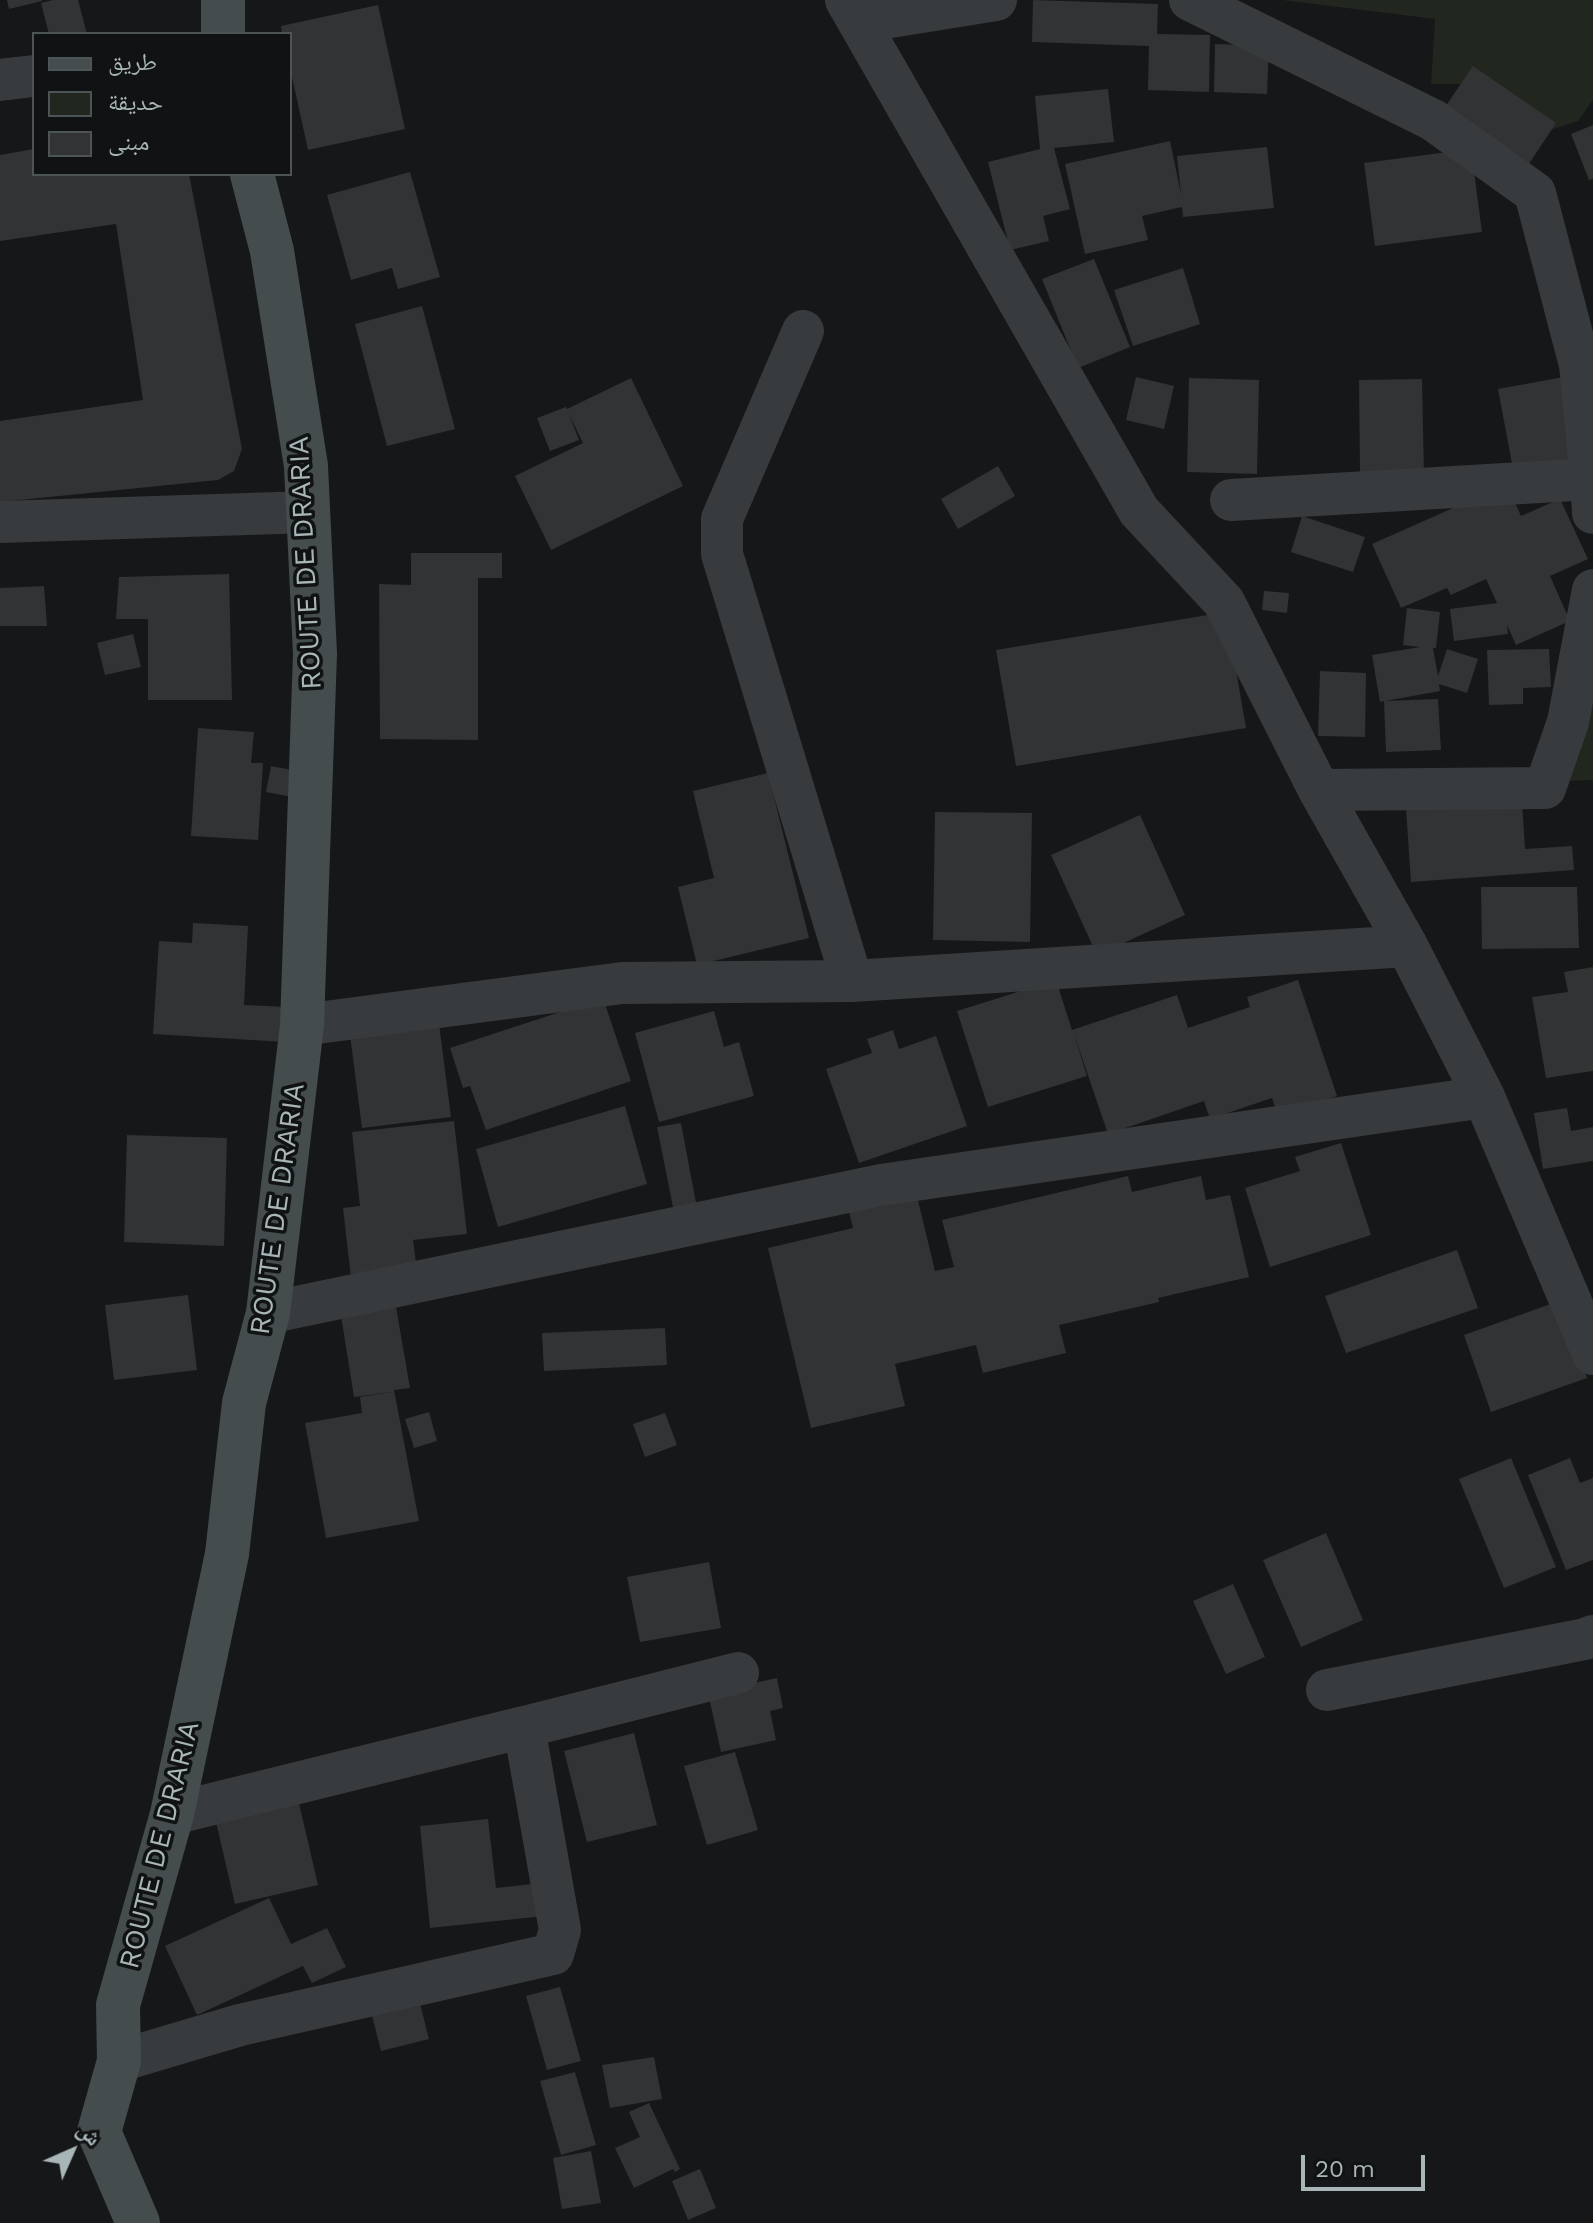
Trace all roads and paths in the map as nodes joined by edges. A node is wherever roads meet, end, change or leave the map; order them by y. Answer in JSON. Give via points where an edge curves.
{"nodes":[{"id":1,"x":223,"y":0,"type":"edge"},
{"id":2,"x":996,"y":0,"type":"edge"},
{"id":3,"x":1190,"y":0,"type":"edge"},
{"id":4,"x":853,"y":11,"type":"edge"},
{"id":5,"x":223,"y":32,"type":"edge"},
{"id":6,"x":32,"y":76,"type":"edge"},
{"id":7,"x":0,"y":80,"type":"edge"},
{"id":8,"x":252,"y":176,"type":"edge"},
{"id":9,"x":803,"y":331,"type":"dead end"},
{"id":10,"x":1592,"y":496,"type":"edge"},
{"id":11,"x":1231,"y":500,"type":"dead end"},
{"id":12,"x":309,"y":512,"type":"junction"},
{"id":13,"x":0,"y":522,"type":"edge"},
{"id":14,"x":1593,"y":590,"type":"edge"},
{"id":15,"x":1319,"y":790,"type":"junction"},
{"id":16,"x":1407,"y":946,"type":"junction"},
{"id":17,"x":852,"y":981,"type":"junction"},
{"id":18,"x":302,"y":1025,"type":"junction"},
{"id":19,"x":1484,"y":1097,"type":"junction"},
{"id":20,"x":268,"y":1313,"type":"junction"},
{"id":21,"x":1593,"y":1354,"type":"edge"},
{"id":22,"x":1593,"y":1636,"type":"edge"},
{"id":23,"x":738,"y":1673,"type":"dead end"},
{"id":24,"x":1327,"y":1690,"type":"dead end"},
{"id":25,"x":524,"y":1727,"type":"junction"},
{"id":26,"x":172,"y":1814,"type":"junction"},
{"id":27,"x":119,"y":2061,"type":"junction"},
{"id":28,"x":138,"y":2223,"type":"edge"}],
"edges":[{"from":1,"to":5,"type":"main road"},
{"from":2,"to":4,"type":"street"},
{"from":3,"to":10,"type":"street","via":[[1433,120],[1535,193],[1580,365]]},
{"from":4,"to":15,"type":"street","via":[[1139,511],[1224,602]]},
{"from":6,"to":7,"type":"street"},
{"from":8,"to":12,"type":"main road","name":"ROUTE DE DRARIA","via":[[274,266]]},
{"from":9,"to":17,"type":"street","via":[[722,519],[722,554]]},
{"from":10,"to":11,"type":"street"},
{"from":12,"to":13,"type":"street"},
{"from":12,"to":18,"type":"main road","name":"ROUTE DE DRARIA","via":[[315,654]]},
{"from":14,"to":15,"type":"street","via":[[1568,722],[1545,788]]},
{"from":15,"to":16,"type":"street"},
{"from":16,"to":17,"type":"street"},
{"from":16,"to":19,"type":"street"},
{"from":17,"to":18,"type":"street","via":[[622,983]]},
{"from":18,"to":20,"type":"main road","name":"ROUTE DE DRARIA"},
{"from":19,"to":20,"type":"street","via":[[881,1185]]},
{"from":19,"to":21,"type":"street"},
{"from":20,"to":26,"type":"main road","name":"ROUTE DE DRARIA","via":[[244,1403],[227,1554]]},
{"from":22,"to":24,"type":"street"},
{"from":23,"to":25,"type":"street"},
{"from":25,"to":26,"type":"street"},
{"from":25,"to":27,"type":"street","via":[[560,1930],[553,1954],[240,2025]]},
{"from":26,"to":27,"type":"main road","name":"ROUTE DE DRARIA","via":[[118,2005]]},
{"from":27,"to":28,"type":"main road","name":"ROUTE DE DRARIA","via":[[99,2132]]}]}
